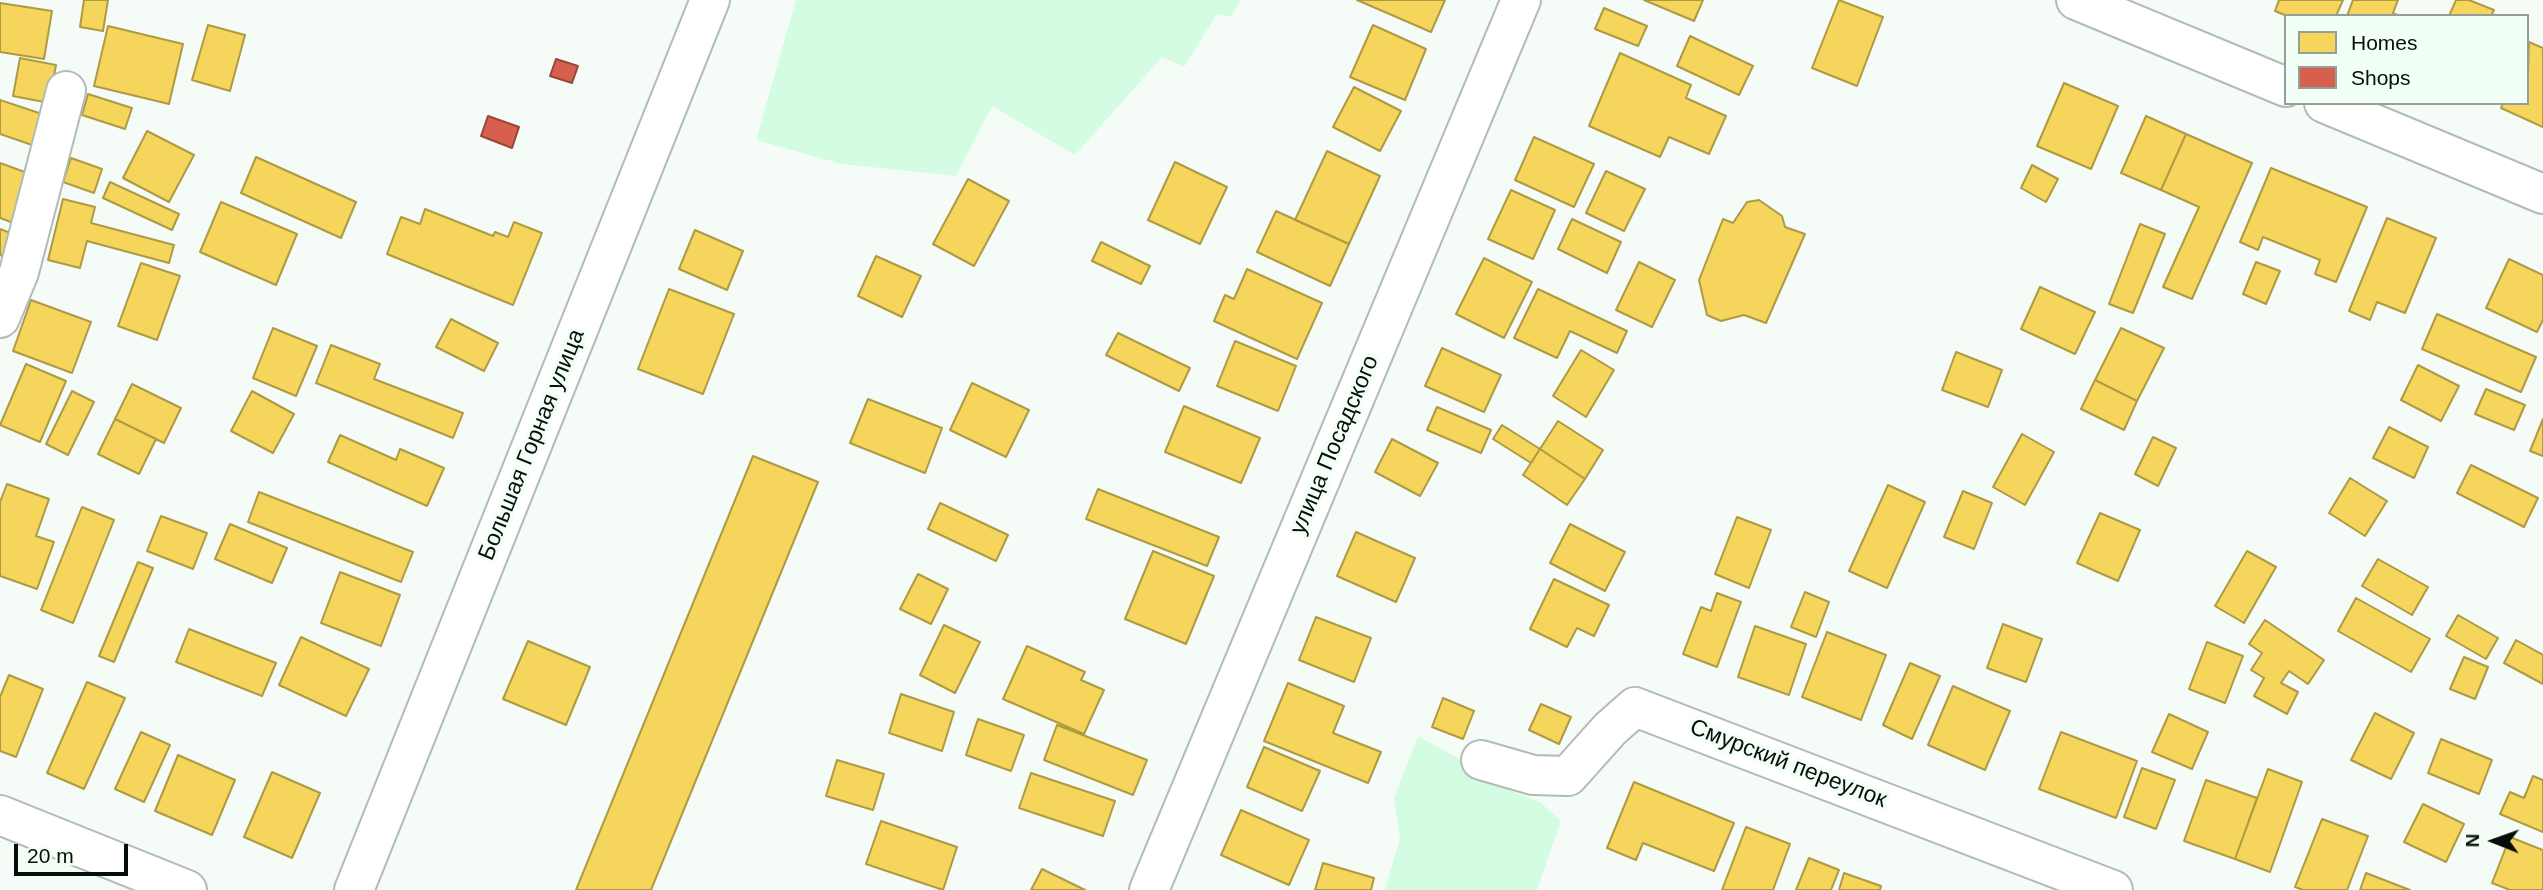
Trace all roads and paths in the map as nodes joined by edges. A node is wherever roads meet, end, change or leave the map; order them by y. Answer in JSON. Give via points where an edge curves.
{"nodes":[{"id":1,"x":710,"y":0,"type":"edge"},
{"id":2,"x":1521,"y":0,"type":"edge"},
{"id":3,"x":2076,"y":0,"type":"edge"},
{"id":4,"x":2284,"y":86,"type":"edge"},
{"id":5,"x":66,"y":91,"type":"dead end"},
{"id":6,"x":2329,"y":105,"type":"edge"},
{"id":7,"x":2543,"y":194,"type":"edge"},
{"id":8,"x":0,"y":318,"type":"edge"},
{"id":9,"x":1481,"y":760,"type":"dead end"},
{"id":10,"x":0,"y":816,"type":"edge"},
{"id":11,"x":187,"y":890,"type":"edge"},
{"id":12,"x":354,"y":890,"type":"edge"},
{"id":13,"x":1149,"y":890,"type":"edge"},
{"id":14,"x":2113,"y":890,"type":"edge"}],
"edges":[{"from":1,"to":12,"type":"street","name":"Большая Горная улица"},
{"from":2,"to":13,"type":"street","name":"улица Посадского"},
{"from":3,"to":4,"type":"street"},
{"from":5,"to":8,"type":"street","via":[[19,272]]},
{"from":6,"to":7,"type":"street"},
{"from":9,"to":14,"type":"street","name":"Смурский переулок","via":[[1533,775],[1568,776],[1635,707]]},
{"from":10,"to":11,"type":"street"}]}
